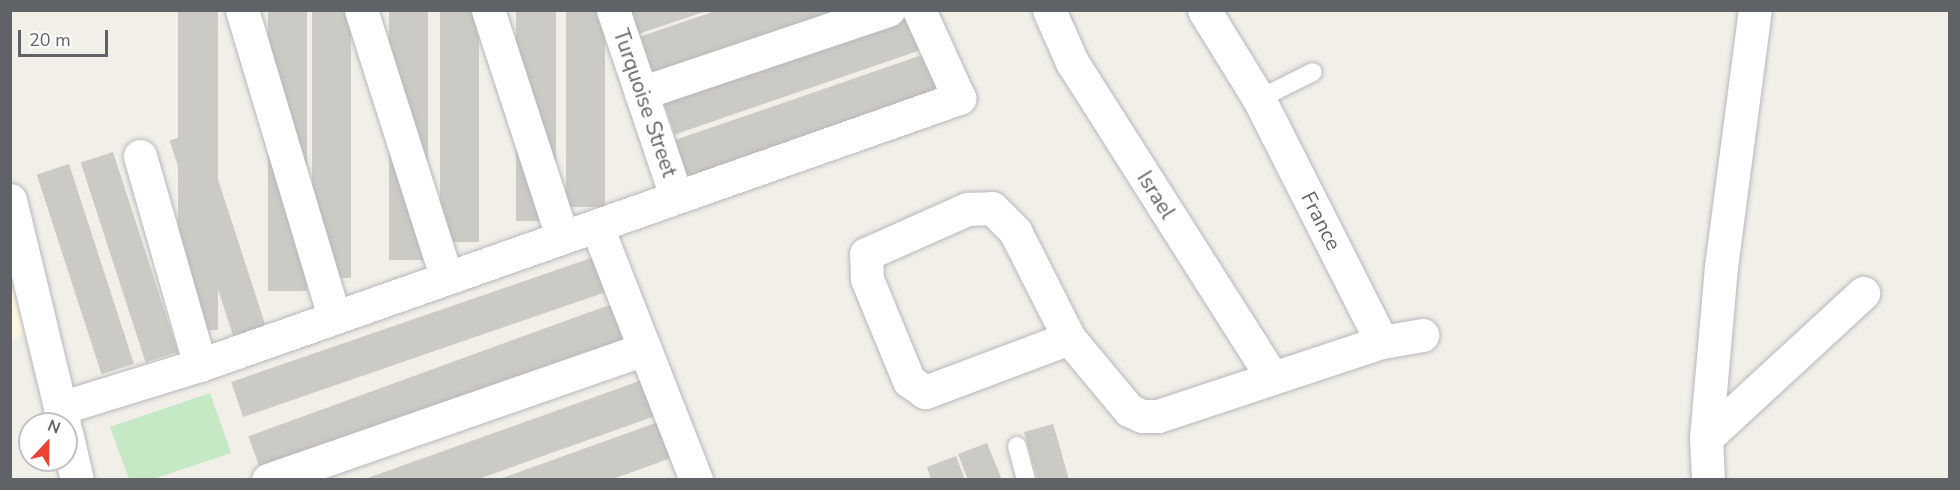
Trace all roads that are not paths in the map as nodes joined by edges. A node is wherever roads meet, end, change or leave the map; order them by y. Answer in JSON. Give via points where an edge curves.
{"nodes":[{"id":1,"x":242,"y":10,"type":"edge"},
{"id":2,"x":361,"y":10,"type":"edge"},
{"id":3,"x":488,"y":10,"type":"edge"},
{"id":4,"x":613,"y":10,"type":"edge"},
{"id":5,"x":888,"y":10,"type":"edge"},
{"id":6,"x":919,"y":10,"type":"edge"},
{"id":7,"x":1049,"y":10,"type":"edge"},
{"id":8,"x":1204,"y":10,"type":"edge"},
{"id":9,"x":1755,"y":10,"type":"edge"},
{"id":10,"x":1313,"y":72,"type":"dead end"},
{"id":11,"x":641,"y":93,"type":"junction"},
{"id":12,"x":1259,"y":99,"type":"junction"},
{"id":13,"x":140,"y":156,"type":"dead end"},
{"id":14,"x":676,"y":196,"type":"junction"},
{"id":15,"x":10,"y":200,"type":"edge"},
{"id":16,"x":597,"y":227,"type":"junction"},
{"id":17,"x":562,"y":237,"type":"junction"},
{"id":18,"x":446,"y":276,"type":"junction"},
{"id":19,"x":1863,"y":293,"type":"dead end"},
{"id":20,"x":334,"y":317,"type":"junction"},
{"id":21,"x":1422,"y":335,"type":"dead end"},
{"id":22,"x":1069,"y":338,"type":"junction"},
{"id":23,"x":1382,"y":342,"type":"junction"},
{"id":24,"x":642,"y":350,"type":"junction"},
{"id":25,"x":200,"y":365,"type":"junction"},
{"id":26,"x":1271,"y":376,"type":"junction"},
{"id":27,"x":61,"y":412,"type":"edge"},
{"id":28,"x":78,"y":416,"type":"edge"},
{"id":29,"x":1706,"y":438,"type":"junction"},
{"id":30,"x":1017,"y":446,"type":"dead end"},
{"id":31,"x":683,"y":477,"type":"edge"},
{"id":32,"x":268,"y":480,"type":"edge"},
{"id":33,"x":1026,"y":480,"type":"edge"},
{"id":34,"x":1708,"y":480,"type":"edge"}],
"edges":[{"from":1,"to":20,"type":"street"},
{"from":2,"to":18,"type":"street"},
{"from":3,"to":17,"type":"street"},
{"from":4,"to":11,"type":"street","name":"Turquoise Street"},
{"from":5,"to":11,"type":"street"},
{"from":6,"to":14,"type":"street","via":[[959,98]]},
{"from":7,"to":26,"type":"street","name":"Israel","via":[[1072,62]]},
{"from":8,"to":12,"type":"street","name":"France"},
{"from":9,"to":29,"type":"street","via":[[1720,267]]},
{"from":10,"to":12,"type":"lane"},
{"from":11,"to":14,"type":"street","name":"Turquoise Street"},
{"from":12,"to":23,"type":"street","name":"France"},
{"from":13,"to":25,"type":"street"},
{"from":14,"to":16,"type":"street"},
{"from":15,"to":27,"type":"street"},
{"from":16,"to":17,"type":"street"},
{"from":16,"to":24,"type":"street"},
{"from":17,"to":18,"type":"street"},
{"from":18,"to":20,"type":"street"},
{"from":19,"to":29,"type":"street"},
{"from":20,"to":25,"type":"street"},
{"from":21,"to":23,"type":"street"},
{"from":22,"to":22,"type":"street","via":[[1015,231],[992,208],[967,209],[866,254],[867,279],[909,381],[925,392]]},
{"from":22,"to":26,"type":"street","via":[[1129,410],[1142,416],[1158,416]]},
{"from":23,"to":26,"type":"street"},
{"from":24,"to":31,"type":"street"},
{"from":24,"to":32,"type":"street"},
{"from":25,"to":28,"type":"street"},
{"from":29,"to":34,"type":"street"},
{"from":30,"to":33,"type":"lane"}]}
